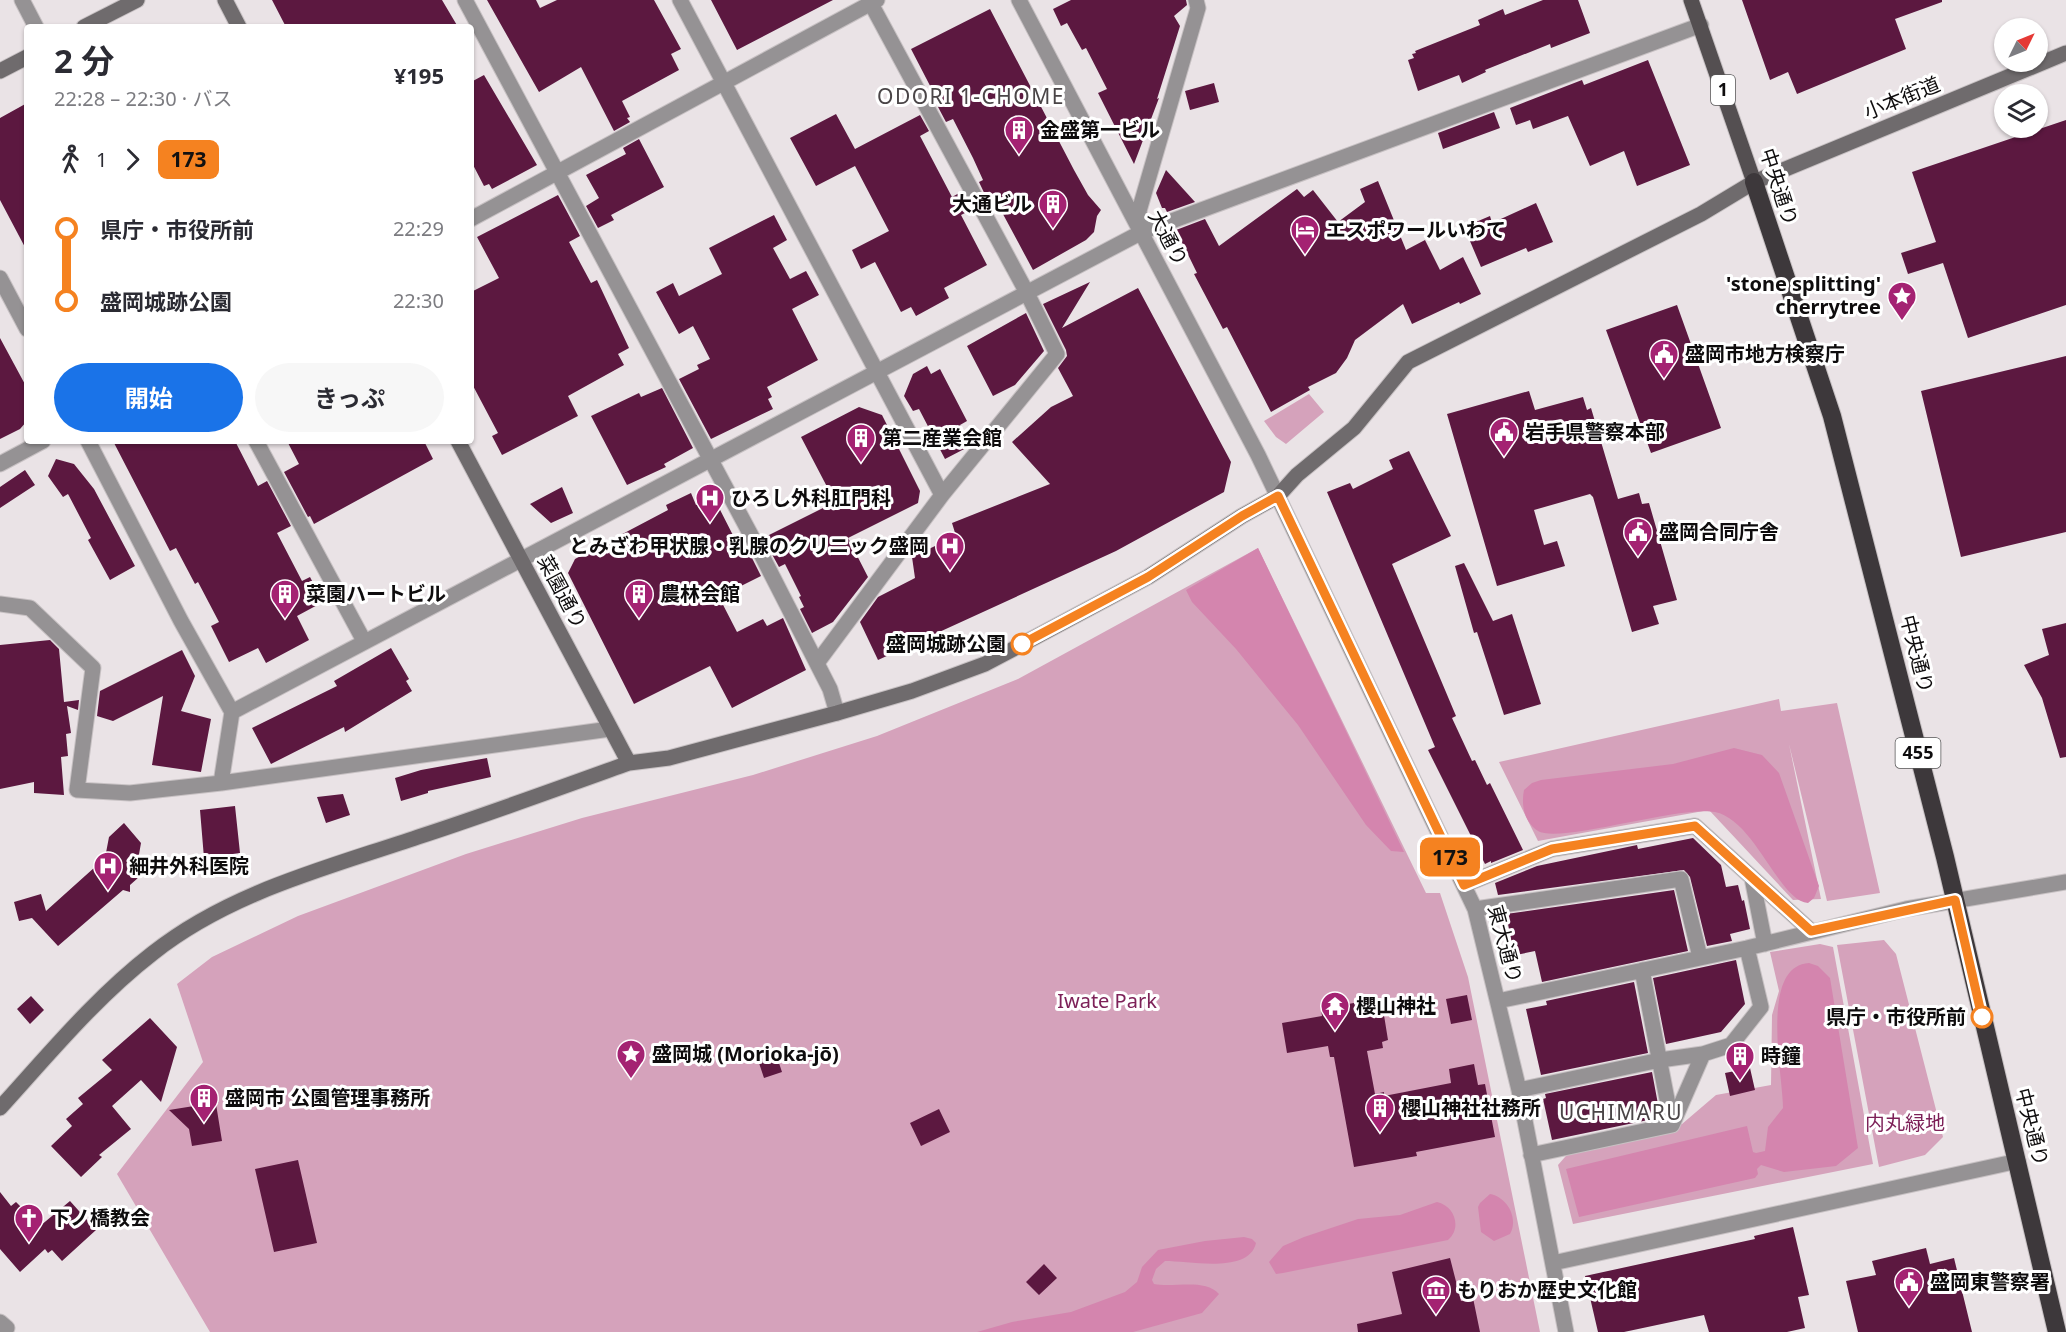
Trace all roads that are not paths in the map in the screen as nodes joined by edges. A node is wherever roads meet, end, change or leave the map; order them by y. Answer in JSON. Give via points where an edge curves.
{"nodes":[{"id":1,"x":22,"y":0,"type":"edge"},
{"id":2,"x":137,"y":0,"type":"edge"},
{"id":3,"x":225,"y":0,"type":"edge"},
{"id":4,"x":465,"y":0,"type":"edge"},
{"id":5,"x":680,"y":0,"type":"edge"},
{"id":6,"x":1019,"y":0,"type":"edge"},
{"id":7,"x":1196,"y":0,"type":"edge"},
{"id":8,"x":1691,"y":0,"type":"edge"},
{"id":9,"x":872,"y":1,"type":"edge"},
{"id":10,"x":34,"y":24,"type":"edge"},
{"id":11,"x":90,"y":24,"type":"edge"},
{"id":12,"x":237,"y":24,"type":"edge"},
{"id":13,"x":1701,"y":25,"type":"junction"},
{"id":14,"x":2066,"y":52,"type":"edge"},
{"id":15,"x":24,"y":59,"type":"edge"},
{"id":16,"x":0,"y":71,"type":"edge"},
{"id":17,"x":724,"y":83,"type":"junction"},
{"id":18,"x":559,"y":172,"type":"junction"},
{"id":19,"x":1754,"y":182,"type":"junction"},
{"id":20,"x":474,"y":217,"type":"edge"},
{"id":21,"x":1142,"y":232,"type":"junction"},
{"id":22,"x":0,"y":278,"type":"edge"},
{"id":23,"x":1026,"y":291,"type":"junction"},
{"id":24,"x":24,"y":323,"type":"edge"},
{"id":25,"x":877,"y":373,"type":"junction"},
{"id":26,"x":37,"y":444,"type":"edge"},
{"id":27,"x":90,"y":444,"type":"edge"},
{"id":28,"x":258,"y":444,"type":"edge"},
{"id":29,"x":460,"y":444,"type":"edge"},
{"id":30,"x":710,"y":459,"type":"junction"},
{"id":31,"x":0,"y":464,"type":"edge"},
{"id":32,"x":942,"y":495,"type":"junction"},
{"id":33,"x":1278,"y":496,"type":"junction"},
{"id":34,"x":521,"y":559,"type":"junction"},
{"id":35,"x":0,"y":604,"type":"edge"},
{"id":36,"x":364,"y":641,"type":"junction"},
{"id":37,"x":817,"y":663,"type":"junction"},
{"id":38,"x":232,"y":712,"type":"junction"},
{"id":39,"x":837,"y":713,"type":"junction"},
{"id":40,"x":610,"y":729,"type":"junction"},
{"id":41,"x":628,"y":764,"type":"junction"},
{"id":42,"x":221,"y":783,"type":"junction"},
{"id":43,"x":1752,"y":878,"type":"junction"},
{"id":44,"x":2066,"y":882,"type":"edge"},
{"id":45,"x":1464,"y":885,"type":"junction"},
{"id":46,"x":1955,"y":900,"type":"junction"},
{"id":47,"x":1475,"y":909,"type":"junction"},
{"id":48,"x":1811,"y":931,"type":"junction"},
{"id":49,"x":1764,"y":944,"type":"junction"},
{"id":50,"x":1747,"y":948,"type":"junction"},
{"id":51,"x":1700,"y":957,"type":"junction"},
{"id":52,"x":1642,"y":970,"type":"junction"},
{"id":53,"x":1498,"y":1001,"type":"junction"},
{"id":54,"x":1703,"y":1054,"type":"junction"},
{"id":55,"x":1660,"y":1060,"type":"junction"},
{"id":56,"x":1519,"y":1090,"type":"junction"},
{"id":57,"x":0,"y":1108,"type":"edge"},
{"id":58,"x":1672,"y":1125,"type":"junction"},
{"id":59,"x":1531,"y":1155,"type":"junction"},
{"id":60,"x":2018,"y":1161,"type":"junction"},
{"id":61,"x":1553,"y":1263,"type":"junction"},
{"id":62,"x":1566,"y":1332,"type":"edge"},
{"id":63,"x":2057,"y":1332,"type":"edge"}],
"edges":[{"from":1,"to":10,"type":"street"},
{"from":2,"to":11,"type":"street"},
{"from":3,"to":12,"type":"street"},
{"from":4,"to":18,"type":"street"},
{"from":5,"to":17,"type":"street"},
{"from":6,"to":21,"type":"street","name":"大通り"},
{"from":7,"to":21,"type":"street","via":[[1198,8],[1139,211]]},
{"from":8,"to":13,"type":"main road","name":"中央通り","number":"1"},
{"from":9,"to":17,"type":"street"},
{"from":9,"to":23,"type":"street"},
{"from":13,"to":19,"type":"main road","name":"中央通り","number":"1"},
{"from":13,"to":21,"type":"street"},
{"from":14,"to":19,"type":"street","name":"小本街道"},
{"from":15,"to":16,"type":"street"},
{"from":17,"to":18,"type":"street"},
{"from":17,"to":25,"type":"street"},
{"from":18,"to":20,"type":"street"},
{"from":18,"to":30,"type":"street"},
{"from":19,"to":33,"type":"street","name":"小本街道","via":[[1701,214],[1408,362],[1354,428]]},
{"from":19,"to":46,"type":"highway","name":"中央通り","number":"455","via":[[1832,416]]},
{"from":21,"to":23,"type":"street"},
{"from":21,"to":33,"type":"street","name":"大通り"},
{"from":22,"to":24,"type":"street"},
{"from":23,"to":25,"type":"street"},
{"from":23,"to":32,"type":"street","via":[[1057,354]]},
{"from":25,"to":30,"type":"street"},
{"from":25,"to":32,"type":"street"},
{"from":26,"to":31,"type":"street"},
{"from":27,"to":38,"type":"street"},
{"from":28,"to":36,"type":"street"},
{"from":29,"to":34,"type":"street","name":"菜園通り"},
{"from":30,"to":34,"type":"street"},
{"from":30,"to":37,"type":"street"},
{"from":32,"to":37,"type":"street"},
{"from":33,"to":39,"type":"street","name":"小本街道","via":[[1148,577],[985,664]]},
{"from":33,"to":45,"type":"street","name":"東大通り"},
{"from":34,"to":36,"type":"street"},
{"from":34,"to":40,"type":"street","name":"菜園通り"},
{"from":35,"to":42,"type":"street","via":[[30,608],[93,668],[77,790],[130,793]]},
{"from":36,"to":38,"type":"street"},
{"from":37,"to":39,"type":"street"},
{"from":38,"to":42,"type":"street"},
{"from":39,"to":41,"type":"street","name":"小本街道","via":[[669,758]]},
{"from":40,"to":41,"type":"street","name":"菜園通り"},
{"from":40,"to":42,"type":"street"},
{"from":41,"to":57,"type":"street","name":"小本街道","via":[[261,890],[228,906],[154,951],[112,987]]},
{"from":43,"to":45,"type":"street","via":[[1695,826],[1552,849]]},
{"from":43,"to":48,"type":"street"},
{"from":43,"to":49,"type":"street"},
{"from":44,"to":46,"type":"street"},
{"from":45,"to":47,"type":"street","name":"東大通り"},
{"from":46,"to":48,"type":"street"},
{"from":46,"to":60,"type":"highway","name":"中央通り","number":"455"},
{"from":47,"to":51,"type":"street","via":[[1681,879]]},
{"from":47,"to":53,"type":"street","name":"東大通り"},
{"from":48,"to":49,"type":"street"},
{"from":49,"to":50,"type":"street"},
{"from":50,"to":51,"type":"street"},
{"from":50,"to":54,"type":"street","via":[[1761,1007],[1731,1045]]},
{"from":51,"to":52,"type":"street"},
{"from":52,"to":53,"type":"street"},
{"from":52,"to":55,"type":"street"},
{"from":53,"to":56,"type":"street","name":"東大通り"},
{"from":54,"to":55,"type":"street"},
{"from":54,"to":58,"type":"street"},
{"from":55,"to":56,"type":"street"},
{"from":55,"to":58,"type":"street"},
{"from":56,"to":59,"type":"street","name":"東大通り"},
{"from":58,"to":59,"type":"street"},
{"from":59,"to":61,"type":"street","name":"東大通り"},
{"from":60,"to":61,"type":"street"},
{"from":60,"to":63,"type":"highway","name":"中央通り","number":"455"},
{"from":61,"to":62,"type":"street","name":"東大通り"}]}
